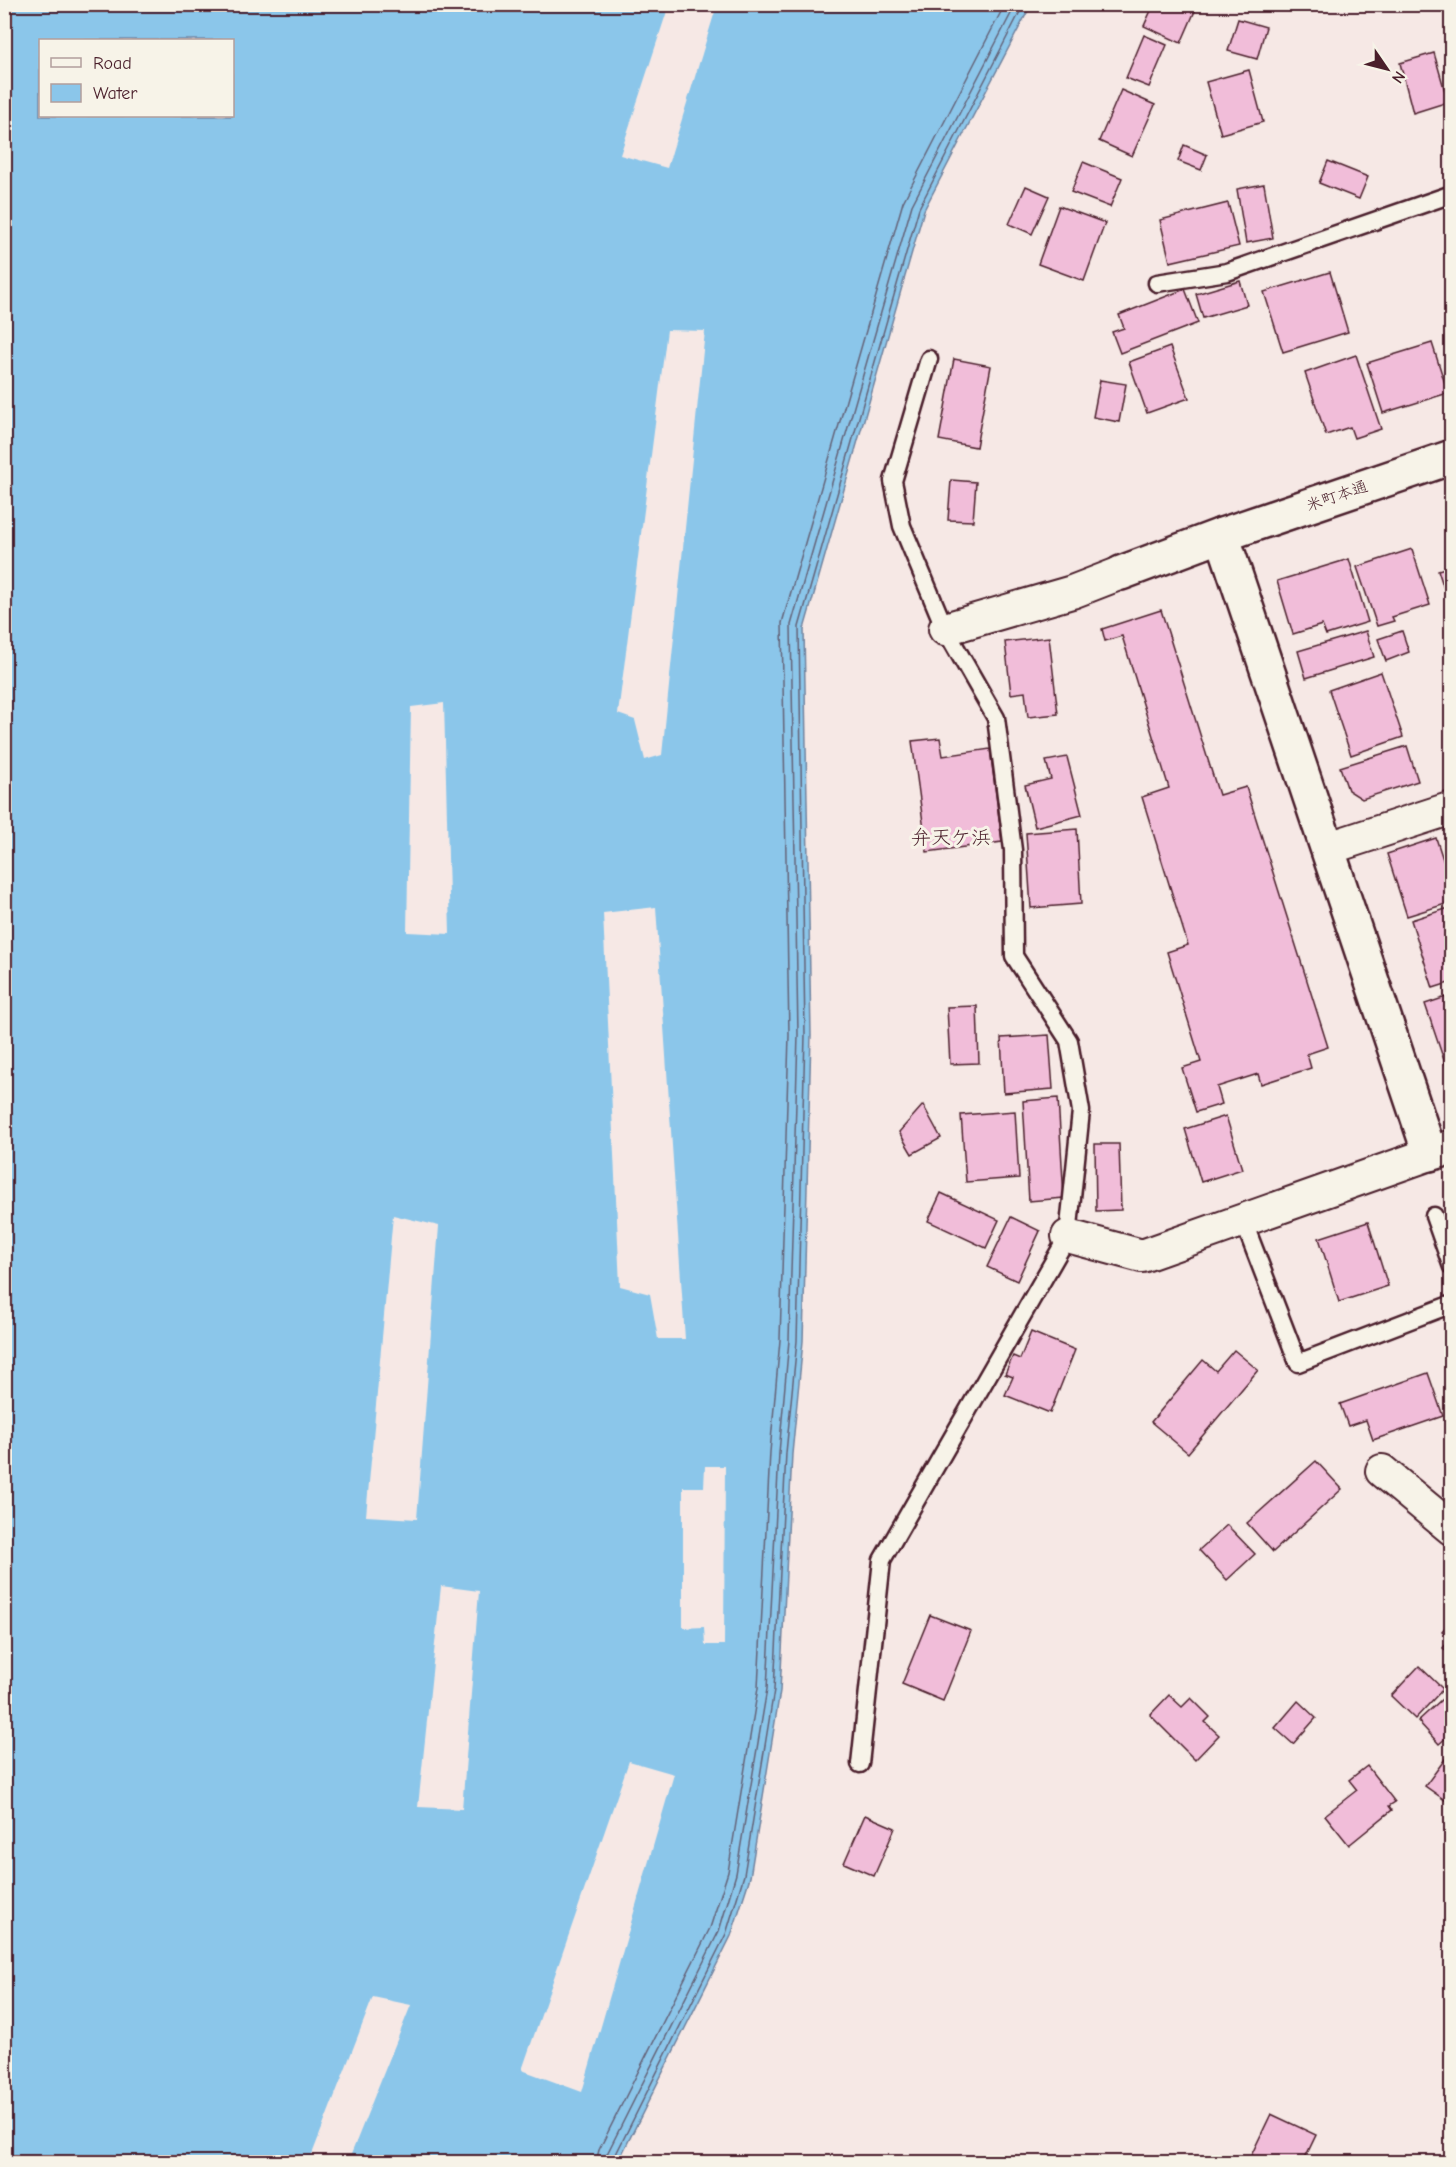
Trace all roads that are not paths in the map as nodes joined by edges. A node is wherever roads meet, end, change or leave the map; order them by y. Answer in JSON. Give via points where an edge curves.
{"nodes":[{"id":1,"x":1452,"y":195,"type":"edge"},
{"id":2,"x":1157,"y":283,"type":"dead end"},
{"id":3,"x":929,"y":359,"type":"dead end"},
{"id":4,"x":1452,"y":457,"type":"edge"},
{"id":5,"x":1222,"y":535,"type":"junction"},
{"id":6,"x":1121,"y":573,"type":"joint"},
{"id":7,"x":945,"y":628,"type":"junction"},
{"id":8,"x":1452,"y":808,"type":"edge"},
{"id":9,"x":1329,"y":848,"type":"junction"},
{"id":10,"x":1441,"y":1151,"type":"edge"},
{"id":11,"x":1434,"y":1216,"type":"dead end"},
{"id":12,"x":1243,"y":1220,"type":"junction"},
{"id":13,"x":1068,"y":1236,"type":"junction"},
{"id":14,"x":1452,"y":1267,"type":"edge"},
{"id":15,"x":1452,"y":1304,"type":"edge"},
{"id":16,"x":1382,"y":1471,"type":"dead end"},
{"id":17,"x":1452,"y":1529,"type":"edge"},
{"id":18,"x":860,"y":1764,"type":"dead end"}],
"edges":[{"from":1,"to":2,"type":"lane","via":[[1227,272]]},
{"from":3,"to":7,"type":"lane","via":[[893,481],[902,526]]},
{"from":4,"to":5,"type":"street","name":"米町本通"},
{"from":5,"to":6,"type":"street","name":"米町本通"},
{"from":5,"to":9,"type":"street"},
{"from":6,"to":7,"type":"street","via":[[1072,592]]},
{"from":7,"to":13,"type":"lane","via":[[996,718],[1013,849],[1014,956],[1069,1041],[1081,1111]]},
{"from":8,"to":9,"type":"street"},
{"from":9,"to":10,"type":"street"},
{"from":10,"to":12,"type":"street"},
{"from":11,"to":14,"type":"lane"},
{"from":12,"to":13,"type":"street","via":[[1142,1256]]},
{"from":12,"to":15,"type":"lane","via":[[1298,1364]]},
{"from":13,"to":18,"type":"lane","via":[[882,1560]]},
{"from":16,"to":17,"type":"street"}]}
